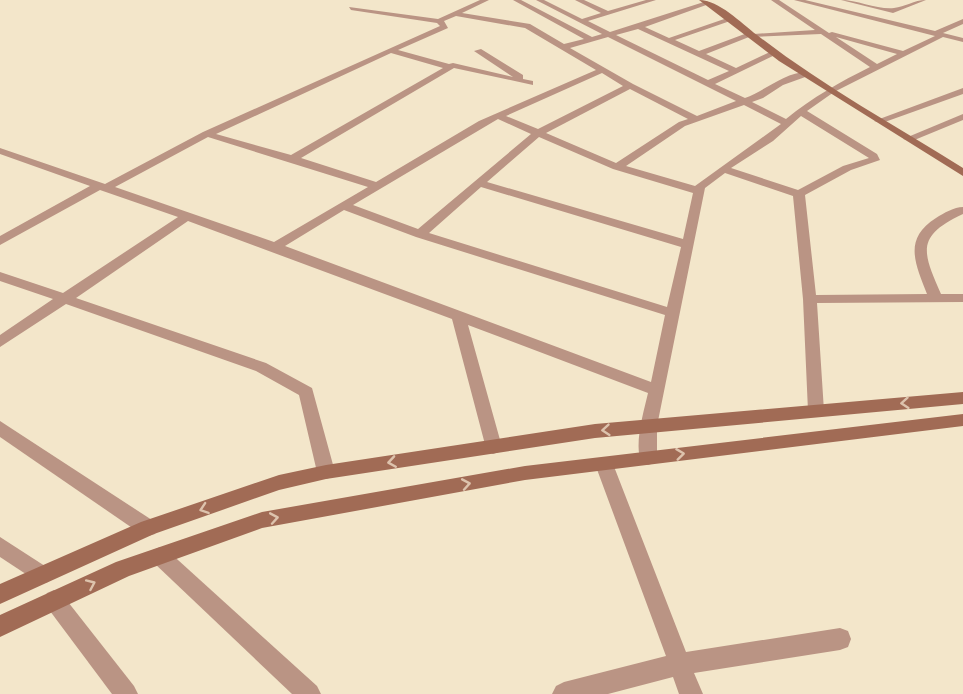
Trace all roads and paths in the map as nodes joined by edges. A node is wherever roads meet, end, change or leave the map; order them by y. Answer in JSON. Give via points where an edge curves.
{"nodes":[{"id":1,"x":486,"y":0,"type":"edge"},
{"id":2,"x":516,"y":0,"type":"edge"},
{"id":3,"x":539,"y":0,"type":"edge"},
{"id":4,"x":578,"y":0,"type":"edge"},
{"id":5,"x":620,"y":0,"type":"edge"},
{"id":6,"x":653,"y":0,"type":"edge"},
{"id":7,"x":774,"y":0,"type":"edge"},
{"id":8,"x":797,"y":0,"type":"edge"},
{"id":9,"x":847,"y":0,"type":"edge"},
{"id":10,"x":923,"y":0,"type":"edge"},
{"id":11,"x":705,"y":2,"type":"edge"},
{"id":12,"x":351,"y":4,"type":"edge"},
{"id":13,"x":634,"y":6,"type":"junction"},
{"id":14,"x":830,"y":8,"type":"junction"},
{"id":15,"x":455,"y":14,"type":"junction"},
{"id":16,"x":609,"y":14,"type":"junction"},
{"id":17,"x":730,"y":18,"type":"junction"},
{"id":18,"x":439,"y":21,"type":"junction"},
{"id":19,"x":582,"y":21,"type":"junction"},
{"id":20,"x":963,"y":21,"type":"edge"},
{"id":21,"x":639,"y":27,"type":"junction"},
{"id":22,"x":820,"y":31,"type":"junction"},
{"id":23,"x":939,"y":34,"type":"junction"},
{"id":24,"x":609,"y":35,"type":"junction"},
{"id":25,"x":751,"y":35,"type":"junction"},
{"id":26,"x":592,"y":40,"type":"junction"},
{"id":27,"x":669,"y":40,"type":"junction"},
{"id":28,"x":963,"y":40,"type":"edge"},
{"id":29,"x":563,"y":47,"type":"junction"},
{"id":30,"x":391,"y":51,"type":"junction"},
{"id":31,"x":478,"y":51,"type":"dead end"},
{"id":32,"x":775,"y":53,"type":"junction"},
{"id":33,"x":700,"y":54,"type":"junction"},
{"id":34,"x":905,"y":54,"type":"junction"},
{"id":35,"x":450,"y":67,"type":"junction"},
{"id":36,"x":877,"y":68,"type":"junction"},
{"id":37,"x":602,"y":70,"type":"junction"},
{"id":38,"x":736,"y":71,"type":"junction"},
{"id":39,"x":805,"y":74,"type":"junction"},
{"id":40,"x":530,"y":83,"type":"junction"},
{"id":41,"x":707,"y":84,"type":"junction"},
{"id":42,"x":630,"y":86,"type":"junction"},
{"id":43,"x":831,"y":90,"type":"junction"},
{"id":44,"x":963,"y":91,"type":"edge"},
{"id":45,"x":548,"y":94,"type":"junction"},
{"id":46,"x":743,"y":101,"type":"junction"},
{"id":47,"x":801,"y":112,"type":"junction"},
{"id":48,"x":498,"y":116,"type":"junction"},
{"id":49,"x":963,"y":117,"type":"edge"},
{"id":50,"x":696,"y":119,"type":"junction"},
{"id":51,"x":879,"y":122,"type":"junction"},
{"id":52,"x":789,"y":124,"type":"junction"},
{"id":53,"x":207,"y":134,"type":"junction"},
{"id":54,"x":536,"y":134,"type":"junction"},
{"id":55,"x":908,"y":139,"type":"junction"},
{"id":56,"x":0,"y":151,"type":"edge"},
{"id":57,"x":292,"y":159,"type":"junction"},
{"id":58,"x":617,"y":167,"type":"junction"},
{"id":59,"x":723,"y":169,"type":"junction"},
{"id":60,"x":963,"y":173,"type":"edge"},
{"id":61,"x":479,"y":183,"type":"junction"},
{"id":62,"x":103,"y":186,"type":"junction"},
{"id":63,"x":377,"y":186,"type":"junction"},
{"id":64,"x":699,"y":191,"type":"junction"},
{"id":65,"x":799,"y":194,"type":"junction"},
{"id":66,"x":344,"y":206,"type":"junction"},
{"id":67,"x":961,"y":210,"type":"dead end"},
{"id":68,"x":187,"y":216,"type":"junction"},
{"id":69,"x":420,"y":234,"type":"junction"},
{"id":70,"x":0,"y":241,"type":"edge"},
{"id":71,"x":688,"y":245,"type":"junction"},
{"id":72,"x":275,"y":247,"type":"junction"},
{"id":73,"x":0,"y":276,"type":"edge"},
{"id":74,"x":64,"y":298,"type":"junction"},
{"id":75,"x":936,"y":298,"type":"junction"},
{"id":76,"x":963,"y":298,"type":"edge"},
{"id":77,"x":810,"y":299,"type":"junction"},
{"id":78,"x":673,"y":313,"type":"junction"},
{"id":79,"x":458,"y":315,"type":"junction"},
{"id":80,"x":0,"y":342,"type":"edge"},
{"id":81,"x":656,"y":390,"type":"junction"},
{"id":82,"x":963,"y":398,"type":"edge"},
{"id":83,"x":816,"y":411,"type":"junction"},
{"id":84,"x":963,"y":420,"type":"edge"},
{"id":85,"x":648,"y":426,"type":"junction"},
{"id":86,"x":0,"y":428,"type":"edge"},
{"id":87,"x":493,"y":447,"type":"junction"},
{"id":88,"x":648,"y":459,"type":"junction"},
{"id":89,"x":604,"y":464,"type":"junction"},
{"id":90,"x":326,"y":472,"type":"junction"},
{"id":91,"x":148,"y":528,"type":"junction"},
{"id":92,"x":0,"y":546,"type":"edge"},
{"id":93,"x":160,"y":556,"type":"junction"},
{"id":94,"x":41,"y":576,"type":"junction"},
{"id":95,"x":0,"y":594,"type":"edge"},
{"id":96,"x":54,"y":600,"type":"junction"},
{"id":97,"x":0,"y":626,"type":"edge"},
{"id":98,"x":840,"y":639,"type":"dead end"},
{"id":99,"x":680,"y":664,"type":"junction"},
{"id":100,"x":126,"y":694,"type":"edge"},
{"id":101,"x":309,"y":694,"type":"edge"},
{"id":102,"x":564,"y":694,"type":"edge"},
{"id":103,"x":691,"y":694,"type":"edge"}],
"edges":[{"from":1,"to":15,"type":"street"},
{"from":2,"to":26,"type":"street"},
{"from":3,"to":19,"type":"street"},
{"from":4,"to":16,"type":"street"},
{"from":5,"to":13,"type":"street"},
{"from":6,"to":13,"type":"street"},
{"from":7,"to":22,"type":"street"},
{"from":8,"to":14,"type":"street"},
{"from":9,"to":10,"type":"street","via":[[893,11]]},
{"from":9,"to":14,"type":"street"},
{"from":11,"to":17,"type":"main road"},
{"from":11,"to":21,"type":"street"},
{"from":12,"to":18,"type":"street"},
{"from":13,"to":16,"type":"street"},
{"from":14,"to":23,"type":"street"},
{"from":15,"to":18,"type":"street"},
{"from":15,"to":29,"type":"street","via":[[527,26]]},
{"from":16,"to":19,"type":"street"},
{"from":17,"to":25,"type":"main road"},
{"from":17,"to":27,"type":"street"},
{"from":18,"to":30,"type":"street","via":[[445,26]]},
{"from":19,"to":24,"type":"street"},
{"from":20,"to":23,"type":"street"},
{"from":21,"to":24,"type":"street"},
{"from":21,"to":27,"type":"street"},
{"from":22,"to":25,"type":"street"},
{"from":22,"to":34,"type":"street"},
{"from":22,"to":36,"type":"street"},
{"from":23,"to":28,"type":"street"},
{"from":23,"to":34,"type":"street"},
{"from":24,"to":26,"type":"street"},
{"from":24,"to":41,"type":"street"},
{"from":25,"to":32,"type":"main road"},
{"from":25,"to":33,"type":"street"},
{"from":26,"to":29,"type":"street"},
{"from":27,"to":33,"type":"street"},
{"from":29,"to":37,"type":"street"},
{"from":30,"to":35,"type":"street"},
{"from":30,"to":53,"type":"street"},
{"from":31,"to":40,"type":"street"},
{"from":32,"to":38,"type":"street"},
{"from":32,"to":39,"type":"main road"},
{"from":33,"to":38,"type":"street"},
{"from":34,"to":36,"type":"street"},
{"from":35,"to":40,"type":"street"},
{"from":35,"to":57,"type":"street"},
{"from":36,"to":43,"type":"street"},
{"from":37,"to":42,"type":"street"},
{"from":37,"to":45,"type":"street"},
{"from":38,"to":41,"type":"street"},
{"from":39,"to":43,"type":"main road"},
{"from":39,"to":46,"type":"street"},
{"from":40,"to":45,"type":"street"},
{"from":41,"to":46,"type":"street"},
{"from":42,"to":50,"type":"street"},
{"from":42,"to":54,"type":"street"},
{"from":43,"to":47,"type":"street"},
{"from":43,"to":51,"type":"main road"},
{"from":44,"to":51,"type":"street"},
{"from":45,"to":48,"type":"street"},
{"from":46,"to":50,"type":"street"},
{"from":46,"to":52,"type":"street"},
{"from":47,"to":52,"type":"street"},
{"from":47,"to":65,"type":"street","via":[[875,160],[847,168]]},
{"from":48,"to":54,"type":"street"},
{"from":48,"to":63,"type":"street"},
{"from":49,"to":55,"type":"street"},
{"from":50,"to":58,"type":"street"},
{"from":51,"to":55,"type":"main road"},
{"from":52,"to":59,"type":"street"},
{"from":53,"to":57,"type":"street"},
{"from":53,"to":62,"type":"street"},
{"from":54,"to":58,"type":"street"},
{"from":54,"to":61,"type":"street"},
{"from":55,"to":60,"type":"main road"},
{"from":56,"to":62,"type":"street"},
{"from":57,"to":63,"type":"street"},
{"from":58,"to":64,"type":"street"},
{"from":59,"to":64,"type":"street"},
{"from":59,"to":65,"type":"street"},
{"from":61,"to":69,"type":"street"},
{"from":61,"to":71,"type":"street"},
{"from":62,"to":68,"type":"street"},
{"from":62,"to":70,"type":"street"},
{"from":63,"to":66,"type":"street"},
{"from":64,"to":71,"type":"street"},
{"from":65,"to":77,"type":"street"},
{"from":66,"to":69,"type":"street"},
{"from":66,"to":72,"type":"street"},
{"from":67,"to":75,"type":"street","via":[[940,219],[919,243],[923,268]]},
{"from":68,"to":72,"type":"street"},
{"from":68,"to":74,"type":"street"},
{"from":69,"to":78,"type":"street"},
{"from":71,"to":78,"type":"street"},
{"from":72,"to":79,"type":"street"},
{"from":73,"to":74,"type":"street"},
{"from":74,"to":80,"type":"street"},
{"from":74,"to":90,"type":"street","via":[[261,367],[306,392]]},
{"from":75,"to":76,"type":"street"},
{"from":75,"to":77,"type":"street"},
{"from":77,"to":83,"type":"street"},
{"from":78,"to":81,"type":"street"},
{"from":79,"to":81,"type":"street"},
{"from":79,"to":87,"type":"street"},
{"from":81,"to":85,"type":"street"},
{"from":82,"to":83,"type":"main road","one_way":true},
{"from":83,"to":85,"type":"main road"},
{"from":88,"to":84,"type":"main road","one_way":true},
{"from":85,"to":87,"type":"main road","one_way":true},
{"from":85,"to":88,"type":"street"},
{"from":86,"to":91,"type":"street"},
{"from":87,"to":90,"type":"main road","one_way":true},
{"from":88,"to":89,"type":"main road"},
{"from":93,"to":89,"type":"main road","one_way":true,"via":[[262,520],[525,473]]},
{"from":89,"to":99,"type":"street"},
{"from":90,"to":91,"type":"main road","one_way":true,"via":[[279,483]]},
{"from":91,"to":94,"type":"main road"},
{"from":92,"to":94,"type":"street"},
{"from":96,"to":93,"type":"main road","one_way":true},
{"from":93,"to":101,"type":"street"},
{"from":94,"to":95,"type":"main road"},
{"from":96,"to":97,"type":"main road"},
{"from":96,"to":100,"type":"street"},
{"from":98,"to":99,"type":"street"},
{"from":99,"to":102,"type":"street"},
{"from":99,"to":103,"type":"street"}]}
